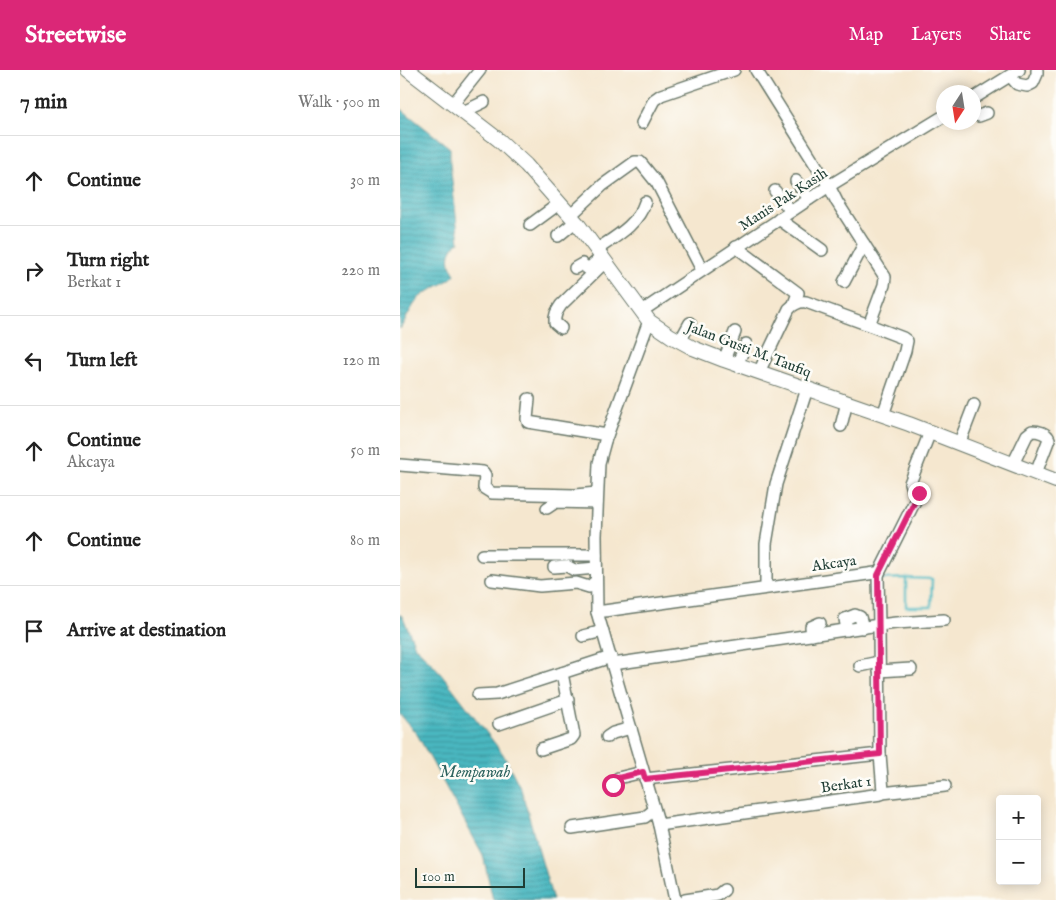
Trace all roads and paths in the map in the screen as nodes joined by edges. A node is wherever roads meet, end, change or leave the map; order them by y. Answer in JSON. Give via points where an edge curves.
{"nodes":[{"id":1,"x":408,"y":70,"type":"edge"},
{"id":2,"x":480,"y":70,"type":"edge"},
{"id":3,"x":734,"y":70,"type":"edge"},
{"id":4,"x":756,"y":70,"type":"edge"},
{"id":5,"x":1037,"y":70,"type":"edge"},
{"id":6,"x":1014,"y":73,"type":"edge"},
{"id":7,"x":981,"y":94,"type":"edge"},
{"id":8,"x":484,"y":102,"type":"dead end"},
{"id":9,"x":458,"y":108,"type":"junction"},
{"id":10,"x":988,"y":113,"type":"dead end"},
{"id":11,"x":981,"y":115,"type":"edge"},
{"id":12,"x":936,"y":121,"type":"edge"},
{"id":13,"x":642,"y":123,"type":"dead end"},
{"id":14,"x":796,"y":181,"type":"dead end"},
{"id":15,"x":829,"y":186,"type":"junction"},
{"id":16,"x":775,"y":191,"type":"dead end"},
{"id":17,"x":809,"y":199,"type":"junction"},
{"id":18,"x":645,"y":202,"type":"dead end"},
{"id":19,"x":560,"y":204,"type":"junction"},
{"id":20,"x":791,"y":211,"type":"junction"},
{"id":21,"x":573,"y":219,"type":"junction"},
{"id":22,"x":779,"y":219,"type":"junction"},
{"id":23,"x":530,"y":225,"type":"dead end"},
{"id":24,"x":558,"y":236,"type":"dead end"},
{"id":25,"x":864,"y":244,"type":"junction"},
{"id":26,"x":736,"y":247,"type":"junction"},
{"id":27,"x":822,"y":250,"type":"dead end"},
{"id":28,"x":601,"y":256,"type":"junction"},
{"id":29,"x":575,"y":268,"type":"dead end"},
{"id":30,"x":702,"y":270,"type":"junction"},
{"id":31,"x":844,"y":282,"type":"dead end"},
{"id":32,"x":794,"y":304,"type":"junction"},
{"id":33,"x":645,"y":316,"type":"junction"},
{"id":34,"x":690,"y":323,"type":"dead end"},
{"id":35,"x":869,"y":325,"type":"junction"},
{"id":36,"x":561,"y":328,"type":"dead end"},
{"id":37,"x":735,"y":332,"type":"dead end"},
{"id":38,"x":680,"y":341,"type":"junction"},
{"id":39,"x":746,"y":344,"type":"dead end"},
{"id":40,"x":724,"y":360,"type":"junction"},
{"id":41,"x":737,"y":364,"type":"junction"},
{"id":42,"x":759,"y":372,"type":"junction"},
{"id":43,"x":807,"y":389,"type":"junction"},
{"id":44,"x":529,"y":400,"type":"dead end"},
{"id":45,"x":847,"y":402,"type":"junction"},
{"id":46,"x":974,"y":405,"type":"dead end"},
{"id":47,"x":883,"y":415,"type":"junction"},
{"id":48,"x":841,"y":426,"type":"dead end"},
{"id":49,"x":930,"y":432,"type":"junction"},
{"id":50,"x":607,"y":435,"type":"junction"},
{"id":51,"x":959,"y":444,"type":"junction"},
{"id":52,"x":1012,"y":464,"type":"junction"},
{"id":53,"x":400,"y":465,"type":"edge"},
{"id":54,"x":1036,"y":473,"type":"junction"},
{"id":55,"x":1056,"y":481,"type":"edge"},
{"id":56,"x":597,"y":498,"type":"junction"},
{"id":57,"x":547,"y":508,"type":"dead end"},
{"id":58,"x":482,"y":555,"type":"dead end"},
{"id":59,"x":596,"y":555,"type":"junction"},
{"id":60,"x":554,"y":567,"type":"dead end"},
{"id":61,"x":596,"y":568,"type":"junction"},
{"id":62,"x":878,"y":575,"type":"junction"},
{"id":63,"x":492,"y":580,"type":"dead end"},
{"id":64,"x":596,"y":581,"type":"junction"},
{"id":65,"x":766,"y":587,"type":"junction"},
{"id":66,"x":597,"y":612,"type":"junction"},
{"id":67,"x":944,"y":620,"type":"dead end"},
{"id":68,"x":820,"y":623,"type":"dead end"},
{"id":69,"x":879,"y":625,"type":"junction"},
{"id":70,"x":603,"y":631,"type":"junction"},
{"id":71,"x":812,"y":635,"type":"junction"},
{"id":72,"x":583,"y":636,"type":"dead end"},
{"id":73,"x":612,"y":660,"type":"junction"},
{"id":74,"x":860,"y":666,"type":"dead end"},
{"id":75,"x":879,"y":667,"type":"junction"},
{"id":76,"x":911,"y":669,"type":"dead end"},
{"id":77,"x":580,"y":671,"type":"dead end"},
{"id":78,"x":562,"y":673,"type":"junction"},
{"id":79,"x":478,"y":695,"type":"dead end"},
{"id":80,"x":568,"y":700,"type":"junction"},
{"id":81,"x":499,"y":724,"type":"dead end"},
{"id":82,"x":631,"y":728,"type":"junction"},
{"id":83,"x":608,"y":737,"type":"dead end"},
{"id":84,"x":541,"y":749,"type":"dead end"},
{"id":85,"x":880,"y":754,"type":"junction"},
{"id":86,"x":644,"y":775,"type":"junction"},
{"id":87,"x":945,"y":786,"type":"dead end"},
{"id":88,"x":611,"y":787,"type":"dead end"},
{"id":89,"x":882,"y":793,"type":"junction"},
{"id":90,"x":654,"y":810,"type":"junction"},
{"id":91,"x":659,"y":825,"type":"junction"},
{"id":92,"x":572,"y":828,"type":"dead end"},
{"id":93,"x":724,"y":890,"type":"dead end"},
{"id":94,"x":675,"y":900,"type":"edge"},
{"id":95,"x":685,"y":900,"type":"edge"}],
"edges":[{"from":1,"to":9,"type":"main road","name":"Jalan Gusti M. Taufiq"},
{"from":2,"to":9,"type":"street"},
{"from":3,"to":13,"type":"street","via":[[661,94],[654,100]]},
{"from":4,"to":15,"type":"street"},
{"from":5,"to":6,"type":"street","via":[[1033,83],[1026,86],[1017,84]]},
{"from":6,"to":7,"type":"street"},
{"from":8,"to":9,"type":"street"},
{"from":9,"to":19,"type":"main road","name":"Jalan Gusti M. Taufiq","via":[[526,165]]},
{"from":10,"to":11,"type":"street"},
{"from":12,"to":15,"type":"street","name":"Manis Pak Kasih"},
{"from":14,"to":17,"type":"street"},
{"from":15,"to":17,"type":"street","name":"Manis Pak Kasih"},
{"from":15,"to":25,"type":"street"},
{"from":16,"to":20,"type":"street"},
{"from":17,"to":20,"type":"street","name":"Manis Pak Kasih"},
{"from":18,"to":28,"type":"street","via":[[635,222]]},
{"from":19,"to":21,"type":"main road","name":"Jalan Gusti M. Taufiq"},
{"from":19,"to":23,"type":"street"},
{"from":20,"to":22,"type":"street","name":"Manis Pak Kasih"},
{"from":21,"to":24,"type":"street"},
{"from":21,"to":28,"type":"main road","name":"Jalan Gusti M. Taufiq"},
{"from":21,"to":30,"type":"street","via":[[603,185],[635,162],[640,162],[657,183]]},
{"from":22,"to":26,"type":"street","name":"Manis Pak Kasih"},
{"from":22,"to":27,"type":"street"},
{"from":25,"to":31,"type":"street"},
{"from":25,"to":35,"type":"street","via":[[885,277]]},
{"from":26,"to":30,"type":"street","name":"Manis Pak Kasih"},
{"from":26,"to":32,"type":"street","via":[[798,293]]},
{"from":28,"to":29,"type":"street","via":[[588,268],[582,264]]},
{"from":28,"to":33,"type":"main road","name":"Jalan Gusti M. Taufiq"},
{"from":28,"to":36,"type":"street","via":[[556,313],[555,322]]},
{"from":30,"to":33,"type":"street","name":"Manis Pak Kasih"},
{"from":32,"to":35,"type":"street","via":[[806,302]]},
{"from":32,"to":42,"type":"street"},
{"from":33,"to":38,"type":"main road","name":"Jalan Gusti M. Taufiq"},
{"from":33,"to":50,"type":"street"},
{"from":34,"to":38,"type":"street"},
{"from":35,"to":47,"type":"street","via":[[907,341]]},
{"from":37,"to":40,"type":"street"},
{"from":38,"to":40,"type":"main road","name":"Jalan Gusti M. Taufiq"},
{"from":39,"to":41,"type":"street"},
{"from":40,"to":41,"type":"main road","name":"Jalan Gusti M. Taufiq"},
{"from":41,"to":42,"type":"main road","name":"Jalan Gusti M. Taufiq"},
{"from":42,"to":43,"type":"main road","name":"Jalan Gusti M. Taufiq"},
{"from":43,"to":45,"type":"main road","name":"Jalan Gusti M. Taufiq"},
{"from":43,"to":65,"type":"street","via":[[776,484],[767,539]]},
{"from":44,"to":50,"type":"street","via":[[528,422]]},
{"from":45,"to":47,"type":"main road","name":"Jalan Gusti M. Taufiq"},
{"from":45,"to":48,"type":"street"},
{"from":46,"to":51,"type":"street"},
{"from":47,"to":49,"type":"main road","name":"Jalan Gusti M. Taufiq"},
{"from":49,"to":51,"type":"main road","name":"Jalan Gusti M. Taufiq"},
{"from":49,"to":62,"type":"street","via":[[910,483],[919,493]]},
{"from":50,"to":56,"type":"street","via":[[600,463]]},
{"from":51,"to":52,"type":"main road","name":"Jalan Gusti M. Taufiq"},
{"from":52,"to":54,"type":"main road","name":"Jalan Gusti M. Taufiq"},
{"from":52,"to":54,"type":"street","via":[[1027,435],[1032,431],[1041,432],[1049,439]]},
{"from":53,"to":56,"type":"street","via":[[480,472],[485,475],[484,488],[492,493]]},
{"from":54,"to":55,"type":"main road","name":"Jalan Gusti M. Taufiq"},
{"from":56,"to":57,"type":"street","via":[[556,502]]},
{"from":56,"to":59,"type":"street"},
{"from":58,"to":59,"type":"street"},
{"from":59,"to":61,"type":"street"},
{"from":60,"to":61,"type":"street","via":[[567,566],[574,570]]},
{"from":61,"to":64,"type":"street"},
{"from":62,"to":65,"type":"street","name":"Akcaya"},
{"from":62,"to":69,"type":"street","name":"Akcaya"},
{"from":63,"to":64,"type":"street","via":[[540,586],[576,583],[588,587]]},
{"from":64,"to":66,"type":"street"},
{"from":65,"to":66,"type":"street","name":"Akcaya"},
{"from":66,"to":70,"type":"street"},
{"from":67,"to":69,"type":"street"},
{"from":68,"to":71,"type":"street","via":[[811,627]]},
{"from":69,"to":71,"type":"street"},
{"from":69,"to":75,"type":"street","name":"Akcaya"},
{"from":70,"to":72,"type":"street"},
{"from":70,"to":73,"type":"street"},
{"from":71,"to":73,"type":"street"},
{"from":73,"to":77,"type":"street"},
{"from":73,"to":78,"type":"street"},
{"from":73,"to":82,"type":"street"},
{"from":74,"to":75,"type":"street"},
{"from":75,"to":76,"type":"street"},
{"from":75,"to":85,"type":"street","name":"Akcaya"},
{"from":78,"to":79,"type":"street","via":[[497,694]]},
{"from":78,"to":80,"type":"street"},
{"from":80,"to":81,"type":"street"},
{"from":80,"to":84,"type":"street","via":[[574,735],[571,739]]},
{"from":82,"to":83,"type":"street"},
{"from":82,"to":86,"type":"street"},
{"from":85,"to":86,"type":"street","name":"Berkat 1"},
{"from":85,"to":89,"type":"street","name":"Berkat 1"},
{"from":86,"to":88,"type":"street","name":"Berkat 1","via":[[618,778]]},
{"from":86,"to":90,"type":"street"},
{"from":87,"to":89,"type":"street"},
{"from":89,"to":91,"type":"street","name":"Berkat 1"},
{"from":90,"to":91,"type":"street"},
{"from":90,"to":92,"type":"street","via":[[645,817]]},
{"from":91,"to":94,"type":"street"},
{"from":93,"to":95,"type":"street","via":[[718,895]]}]}
